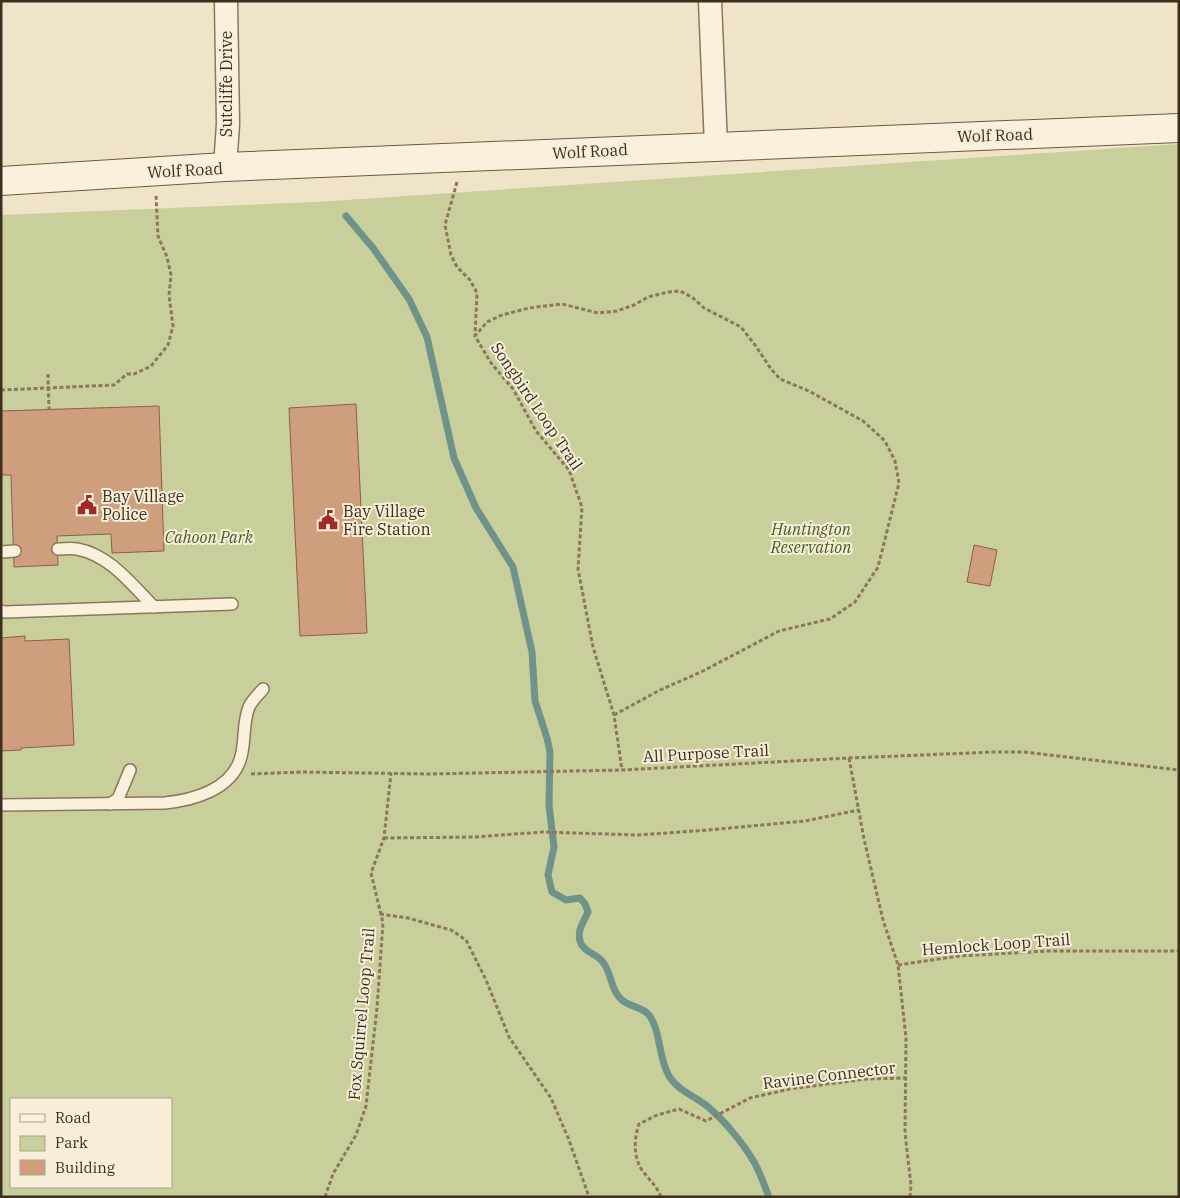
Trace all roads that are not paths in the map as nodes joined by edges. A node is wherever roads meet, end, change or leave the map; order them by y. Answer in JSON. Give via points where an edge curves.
{"nodes":[{"id":1,"x":226,"y":1,"type":"edge"},
{"id":2,"x":710,"y":1,"type":"edge"},
{"id":3,"x":1179,"y":128,"type":"edge"},
{"id":4,"x":716,"y":146,"type":"junction"},
{"id":5,"x":225,"y":168,"type":"junction"},
{"id":6,"x":1,"y":181,"type":"edge"},
{"id":7,"x":58,"y":550,"type":"dead end"},
{"id":8,"x":15,"y":551,"type":"dead end"},
{"id":9,"x":1,"y":552,"type":"edge"},
{"id":10,"x":232,"y":604,"type":"dead end"},
{"id":11,"x":154,"y":607,"type":"junction"},
{"id":12,"x":1,"y":610,"type":"edge"},
{"id":13,"x":263,"y":689,"type":"dead end"},
{"id":14,"x":130,"y":770,"type":"dead end"},
{"id":15,"x":1,"y":804,"type":"edge"},
{"id":16,"x":110,"y":804,"type":"junction"}],
"edges":[{"from":1,"to":5,"type":"street","name":"Sutcliffe Drive","via":[[228,124]]},
{"from":2,"to":4,"type":"street"},
{"from":3,"to":4,"type":"street","name":"Wolf Road"},
{"from":4,"to":5,"type":"street","name":"Wolf Road"},
{"from":5,"to":6,"type":"street","name":"Wolf Road"},
{"from":7,"to":11,"type":"lane","via":[[85,551],[105,561]]},
{"from":8,"to":9,"type":"lane"},
{"from":10,"to":11,"type":"lane"},
{"from":11,"to":12,"type":"lane"},
{"from":13,"to":16,"type":"lane","via":[[250,705],[246,717],[241,759],[224,783],[182,801]]},
{"from":14,"to":16,"type":"lane","via":[[118,799]]},
{"from":15,"to":16,"type":"lane"}]}
